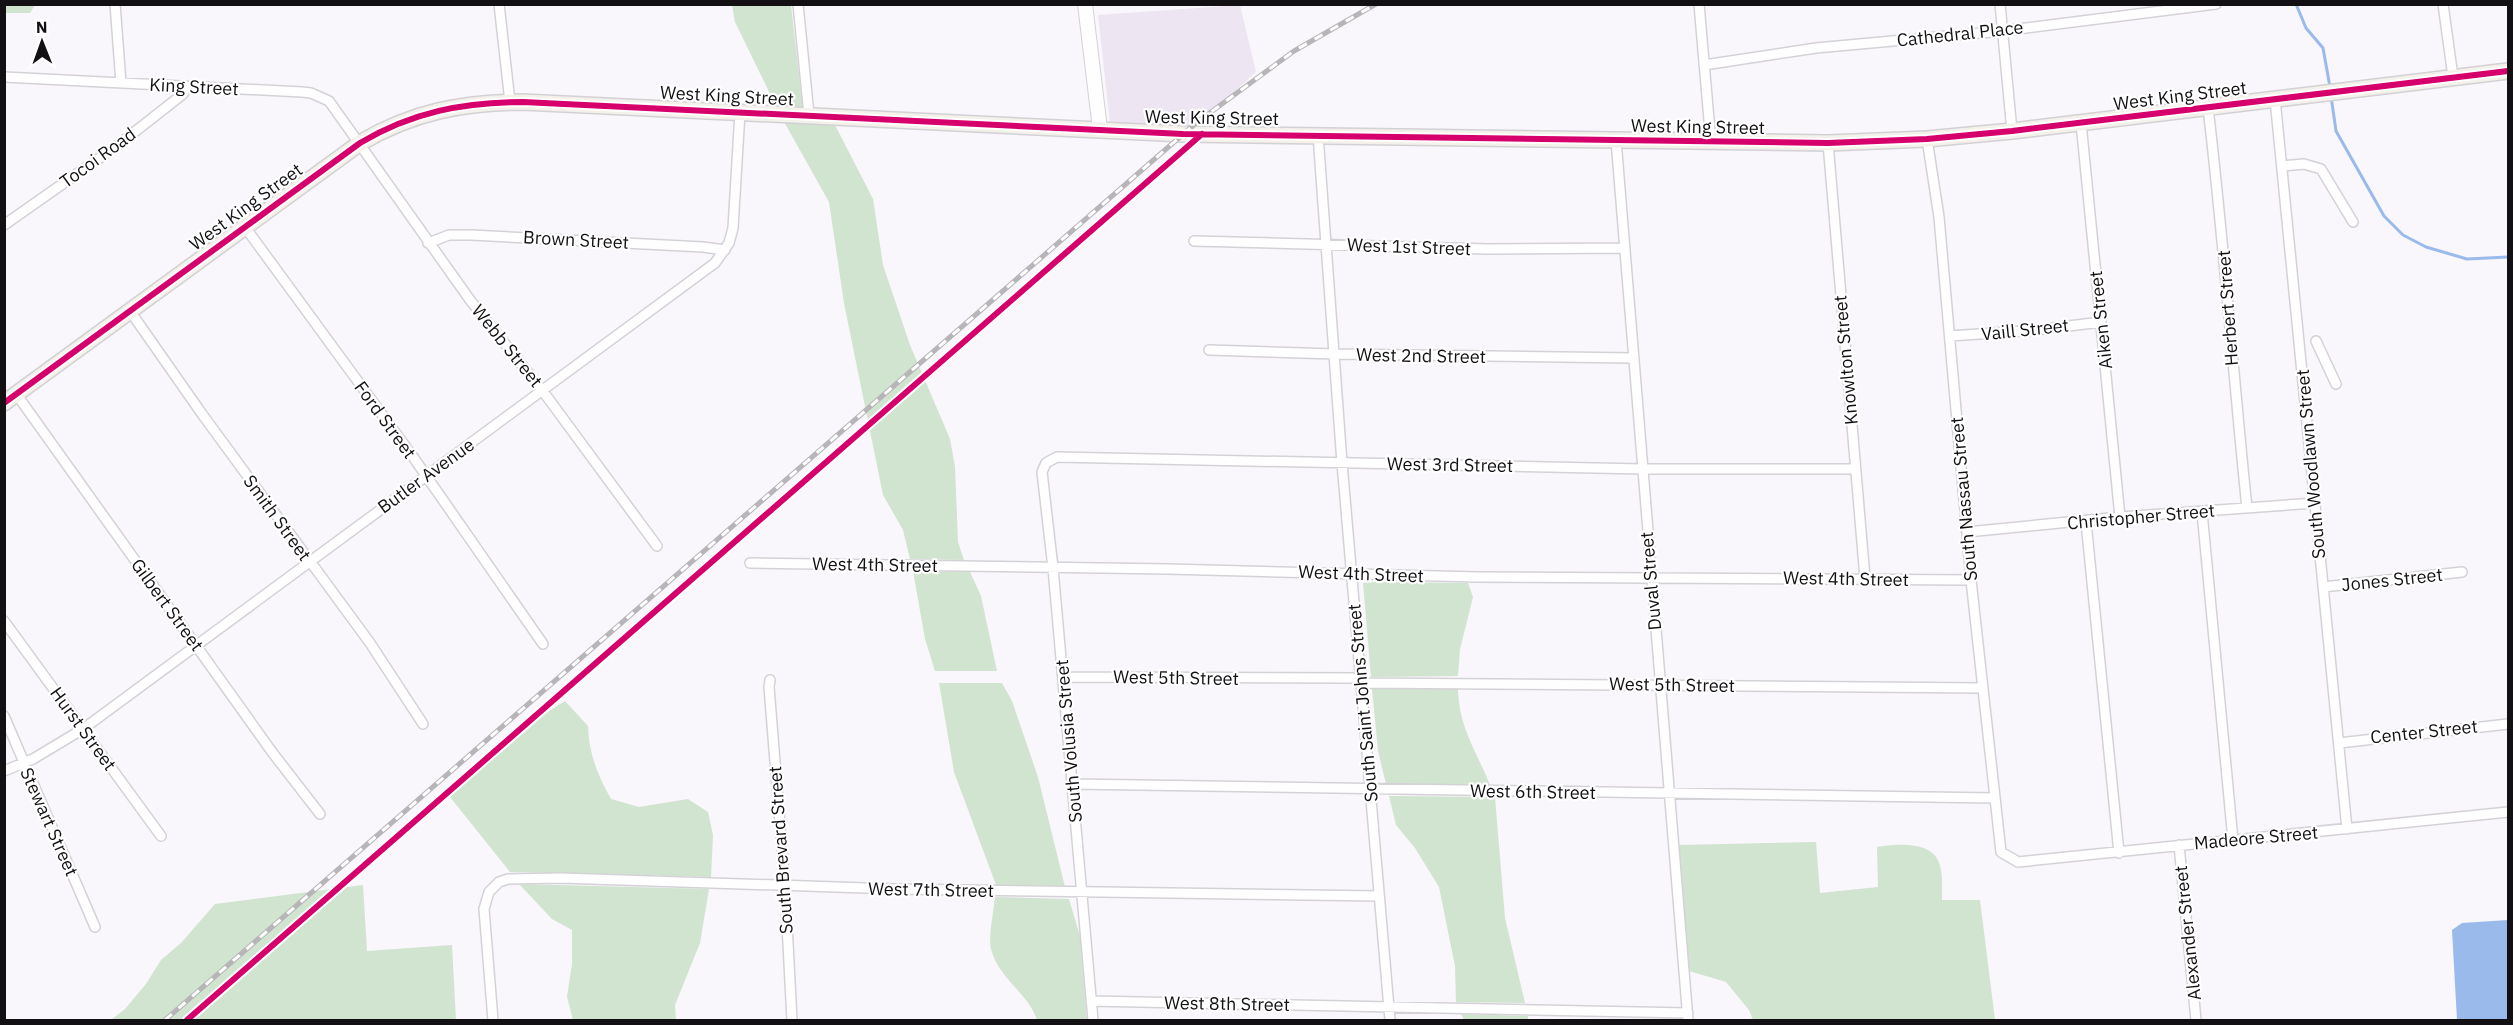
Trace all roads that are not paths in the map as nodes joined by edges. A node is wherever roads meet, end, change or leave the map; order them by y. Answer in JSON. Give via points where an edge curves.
{"nodes":[{"id":1,"x":115,"y":4,"type":"edge"},
{"id":2,"x":499,"y":4,"type":"edge"},
{"id":3,"x":798,"y":4,"type":"edge"},
{"id":4,"x":1085,"y":4,"type":"edge"},
{"id":5,"x":1700,"y":4,"type":"edge"},
{"id":6,"x":2000,"y":4,"type":"edge"},
{"id":7,"x":2216,"y":4,"type":"edge"},
{"id":8,"x":2443,"y":4,"type":"edge"},
{"id":9,"x":2002,"y":31,"type":"junction"},
{"id":10,"x":1704,"y":65,"type":"junction"},
{"id":11,"x":2508,"y":71,"type":"edge"},
{"id":12,"x":4,"y":77,"type":"edge"},
{"id":13,"x":2453,"y":77,"type":"junction"},
{"id":14,"x":121,"y":83,"type":"junction"},
{"id":15,"x":187,"y":86,"type":"junction"},
{"id":16,"x":2275,"y":99,"type":"junction"},
{"id":17,"x":510,"y":102,"type":"junction"},
{"id":18,"x":2208,"y":108,"type":"junction"},
{"id":19,"x":740,"y":112,"type":"junction"},
{"id":20,"x":809,"y":116,"type":"junction"},
{"id":21,"x":2081,"y":123,"type":"junction"},
{"id":22,"x":1100,"y":129,"type":"junction"},
{"id":23,"x":2012,"y":131,"type":"junction"},
{"id":24,"x":1318,"y":135,"type":"junction"},
{"id":25,"x":1927,"y":139,"type":"junction"},
{"id":26,"x":1616,"y":140,"type":"junction"},
{"id":27,"x":360,"y":143,"type":"junction"},
{"id":28,"x":1711,"y":143,"type":"junction"},
{"id":29,"x":1828,"y":143,"type":"junction"},
{"id":30,"x":2282,"y":166,"type":"junction"},
{"id":31,"x":2353,"y":222,"type":"dead end"},
{"id":32,"x":4,"y":225,"type":"edge"},
{"id":33,"x":245,"y":227,"type":"junction"},
{"id":34,"x":1194,"y":241,"type":"dead end"},
{"id":35,"x":428,"y":243,"type":"junction"},
{"id":36,"x":1327,"y":244,"type":"junction"},
{"id":37,"x":1624,"y":248,"type":"junction"},
{"id":38,"x":725,"y":250,"type":"junction"},
{"id":39,"x":130,"y":311,"type":"junction"},
{"id":40,"x":2101,"y":322,"type":"junction"},
{"id":41,"x":1950,"y":336,"type":"junction"},
{"id":42,"x":2316,"y":341,"type":"dead end"},
{"id":43,"x":1209,"y":350,"type":"dead end"},
{"id":44,"x":1335,"y":354,"type":"junction"},
{"id":45,"x":1633,"y":358,"type":"junction"},
{"id":46,"x":2336,"y":384,"type":"dead end"},
{"id":47,"x":543,"y":390,"type":"junction"},
{"id":48,"x":10,"y":399,"type":"edge"},
{"id":49,"x":1046,"y":462,"type":"joint"},
{"id":50,"x":1342,"y":463,"type":"junction"},
{"id":51,"x":1642,"y":469,"type":"junction"},
{"id":52,"x":1855,"y":469,"type":"junction"},
{"id":53,"x":426,"y":476,"type":"junction"},
{"id":54,"x":2315,"y":503,"type":"junction"},
{"id":55,"x":2247,"y":508,"type":"junction"},
{"id":56,"x":2202,"y":512,"type":"junction"},
{"id":57,"x":2120,"y":517,"type":"junction"},
{"id":58,"x":2086,"y":522,"type":"junction"},
{"id":59,"x":1967,"y":532,"type":"junction"},
{"id":60,"x":657,"y":546,"type":"dead end"},
{"id":61,"x":309,"y":561,"type":"junction"},
{"id":62,"x":750,"y":563,"type":"dead end"},
{"id":63,"x":1053,"y":568,"type":"junction"},
{"id":64,"x":2462,"y":572,"type":"dead end"},
{"id":65,"x":1351,"y":574,"type":"junction"},
{"id":66,"x":1651,"y":576,"type":"junction"},
{"id":67,"x":1865,"y":578,"type":"junction"},
{"id":68,"x":1971,"y":580,"type":"junction"},
{"id":69,"x":2323,"y":587,"type":"junction"},
{"id":70,"x":4,"y":621,"type":"edge"},
{"id":71,"x":543,"y":644,"type":"dead end"},
{"id":72,"x":196,"y":645,"type":"junction"},
{"id":73,"x":1063,"y":677,"type":"junction"},
{"id":74,"x":770,"y":680,"type":"dead end"},
{"id":75,"x":1361,"y":681,"type":"junction"},
{"id":76,"x":1659,"y":685,"type":"junction"},
{"id":77,"x":1982,"y":688,"type":"junction"},
{"id":78,"x":4,"y":716,"type":"edge"},
{"id":79,"x":423,"y":724,"type":"dead end"},
{"id":80,"x":2508,"y":724,"type":"edge"},
{"id":81,"x":83,"y":729,"type":"junction"},
{"id":82,"x":2339,"y":743,"type":"junction"},
{"id":83,"x":24,"y":764,"type":"junction"},
{"id":84,"x":4,"y":771,"type":"edge"},
{"id":85,"x":1073,"y":784,"type":"junction"},
{"id":86,"x":1371,"y":790,"type":"junction"},
{"id":87,"x":1668,"y":794,"type":"junction"},
{"id":88,"x":1994,"y":798,"type":"junction"},
{"id":89,"x":2508,"y":812,"type":"edge"},
{"id":90,"x":320,"y":814,"type":"dead end"},
{"id":91,"x":2348,"y":829,"type":"junction"},
{"id":92,"x":161,"y":836,"type":"dead end"},
{"id":93,"x":2233,"y":840,"type":"junction"},
{"id":94,"x":2179,"y":845,"type":"junction"},
{"id":95,"x":2119,"y":853,"type":"junction"},
{"id":96,"x":2005,"y":857,"type":"joint"},
{"id":97,"x":785,"y":886,"type":"junction"},
{"id":98,"x":1082,"y":893,"type":"junction"},
{"id":99,"x":1379,"y":896,"type":"junction"},
{"id":100,"x":95,"y":927,"type":"dead end"},
{"id":101,"x":1091,"y":1001,"type":"junction"},
{"id":102,"x":1389,"y":1007,"type":"junction"},
{"id":103,"x":1688,"y":1017,"type":"edge"},
{"id":104,"x":493,"y":1020,"type":"edge"},
{"id":105,"x":792,"y":1020,"type":"edge"},
{"id":106,"x":1092,"y":1020,"type":"edge"},
{"id":107,"x":1390,"y":1020,"type":"edge"},
{"id":108,"x":2196,"y":1020,"type":"edge"}],
"edges":[{"from":1,"to":14,"type":"street"},
{"from":2,"to":17,"type":"street"},
{"from":3,"to":20,"type":"street"},
{"from":4,"to":22,"type":"main road"},
{"from":5,"to":10,"type":"street"},
{"from":6,"to":9,"type":"street"},
{"from":7,"to":9,"type":"street","name":"Cathedral Place"},
{"from":8,"to":13,"type":"street"},
{"from":9,"to":10,"type":"street","name":"Cathedral Place","via":[[1816,48]]},
{"from":9,"to":23,"type":"street"},
{"from":10,"to":28,"type":"street"},
{"from":11,"to":13,"type":"main road","name":"West King Street"},
{"from":12,"to":14,"type":"street","name":"King Street"},
{"from":13,"to":16,"type":"main road","name":"West King Street"},
{"from":14,"to":15,"type":"street","name":"King Street"},
{"from":15,"to":27,"type":"street","name":"King Street","via":[[321,96],[336,108]]},
{"from":15,"to":32,"type":"street","name":"Tocoi Road","via":[[183,94],[118,145]]},
{"from":16,"to":18,"type":"main road","name":"West King Street"},
{"from":16,"to":30,"type":"street","name":"South Woodlawn Street"},
{"from":17,"to":19,"type":"main road","name":"West King Street"},
{"from":17,"to":27,"type":"main road","name":"West King Street","via":[[434,111],[396,124]]},
{"from":18,"to":21,"type":"main road","name":"West King Street"},
{"from":18,"to":55,"type":"street","name":"Herbert Street"},
{"from":19,"to":20,"type":"main road","name":"West King Street"},
{"from":19,"to":38,"type":"street","name":"Butler Avenue","via":[[733,228]]},
{"from":20,"to":22,"type":"main road","name":"West King Street"},
{"from":21,"to":23,"type":"main road","name":"West King Street"},
{"from":21,"to":40,"type":"street","name":"Aiken Street"},
{"from":22,"to":24,"type":"main road","name":"West King Street"},
{"from":23,"to":25,"type":"main road","name":"West King Street"},
{"from":24,"to":26,"type":"main road","name":"West King Street"},
{"from":24,"to":36,"type":"street","name":"South Saint Johns Street"},
{"from":25,"to":29,"type":"main road","name":"West King Street"},
{"from":25,"to":41,"type":"street","name":"South Nassau Street"},
{"from":26,"to":28,"type":"main road","name":"West King Street"},
{"from":26,"to":37,"type":"street","name":"Duval Street"},
{"from":27,"to":33,"type":"main road","name":"West King Street"},
{"from":27,"to":35,"type":"street","name":"Webb Street"},
{"from":28,"to":29,"type":"main road","name":"West King Street"},
{"from":29,"to":52,"type":"street","name":"Knowlton Street"},
{"from":30,"to":31,"type":"street","via":[[2304,164],[2321,169]]},
{"from":30,"to":54,"type":"street","name":"South Woodlawn Street"},
{"from":33,"to":39,"type":"main road","name":"West King Street"},
{"from":33,"to":53,"type":"street","name":"Ford Street"},
{"from":34,"to":36,"type":"street","name":"West 1st Street"},
{"from":35,"to":38,"type":"street","name":"Brown Street","via":[[449,235],[471,235]]},
{"from":35,"to":47,"type":"street","name":"Webb Street"},
{"from":36,"to":37,"type":"street","name":"West 1st Street"},
{"from":36,"to":44,"type":"street","name":"South Saint Johns Street"},
{"from":37,"to":45,"type":"street","name":"Duval Street"},
{"from":38,"to":47,"type":"street","name":"Butler Avenue","via":[[715,263]]},
{"from":39,"to":48,"type":"main road","name":"West King Street"},
{"from":39,"to":61,"type":"street","name":"Smith Street"},
{"from":40,"to":41,"type":"street","name":"Vaill Street"},
{"from":40,"to":57,"type":"street","name":"Aiken Street"},
{"from":41,"to":59,"type":"street","name":"South Nassau Street"},
{"from":42,"to":46,"type":"street"},
{"from":43,"to":44,"type":"street","name":"West 2nd Street"},
{"from":44,"to":45,"type":"street","name":"West 2nd Street"},
{"from":44,"to":50,"type":"street","name":"South Saint Johns Street"},
{"from":45,"to":51,"type":"street","name":"Duval Street"},
{"from":47,"to":53,"type":"street","name":"Butler Avenue"},
{"from":47,"to":60,"type":"street","name":"Webb Street"},
{"from":48,"to":72,"type":"street","name":"Gilbert Street"},
{"from":49,"to":50,"type":"street","name":"West 3rd Street","via":[[1057,457]]},
{"from":49,"to":63,"type":"street","name":"South Volusia Street","via":[[1042,472]]},
{"from":50,"to":51,"type":"street","name":"West 3rd Street"},
{"from":50,"to":65,"type":"street","name":"South Saint Johns Street"},
{"from":51,"to":52,"type":"street","name":"West 3rd Street"},
{"from":51,"to":66,"type":"street","name":"Duval Street"},
{"from":52,"to":67,"type":"street","name":"Knowlton Street"},
{"from":53,"to":61,"type":"street","name":"Butler Avenue"},
{"from":53,"to":71,"type":"street","name":"Ford Street"},
{"from":54,"to":55,"type":"street","name":"Christopher Street"},
{"from":54,"to":69,"type":"street","name":"South Woodlawn Street"},
{"from":55,"to":56,"type":"street","name":"Christopher Street"},
{"from":56,"to":57,"type":"street","name":"Christopher Street"},
{"from":56,"to":93,"type":"street"},
{"from":57,"to":58,"type":"street","name":"Christopher Street"},
{"from":58,"to":59,"type":"street","name":"Christopher Street"},
{"from":58,"to":95,"type":"street"},
{"from":59,"to":68,"type":"street","name":"South Nassau Street"},
{"from":61,"to":72,"type":"street","name":"Butler Avenue"},
{"from":61,"to":79,"type":"street","name":"Smith Street"},
{"from":62,"to":63,"type":"street","name":"West 4th Street"},
{"from":63,"to":65,"type":"street","name":"West 4th Street"},
{"from":63,"to":73,"type":"street","name":"South Volusia Street"},
{"from":64,"to":69,"type":"street","name":"Jones Street"},
{"from":65,"to":66,"type":"street","name":"West 4th Street","via":[[1477,578]]},
{"from":65,"to":75,"type":"street","name":"South Saint Johns Street"},
{"from":66,"to":67,"type":"street","name":"West 4th Street"},
{"from":66,"to":76,"type":"street","name":"Duval Street"},
{"from":67,"to":68,"type":"street","name":"West 4th Street"},
{"from":68,"to":77,"type":"street","name":"South Nassau Street"},
{"from":69,"to":82,"type":"street","name":"South Woodlawn Street"},
{"from":70,"to":81,"type":"street","name":"Hurst Street"},
{"from":72,"to":81,"type":"street","name":"Butler Avenue"},
{"from":72,"to":90,"type":"street","name":"Gilbert Street"},
{"from":73,"to":75,"type":"street","name":"West 5th Street"},
{"from":73,"to":85,"type":"street","name":"South Volusia Street"},
{"from":74,"to":97,"type":"street","name":"South Brevard Street"},
{"from":75,"to":76,"type":"street","name":"West 5th Street"},
{"from":75,"to":86,"type":"street","name":"South Saint Johns Street"},
{"from":76,"to":77,"type":"street","name":"West 5th Street"},
{"from":76,"to":87,"type":"street","name":"Duval Street"},
{"from":77,"to":88,"type":"street","name":"South Nassau Street"},
{"from":78,"to":83,"type":"street","name":"Stewart Street"},
{"from":80,"to":82,"type":"street","name":"Center Street"},
{"from":81,"to":83,"type":"street","name":"Butler Avenue"},
{"from":81,"to":92,"type":"street","name":"Hurst Street"},
{"from":82,"to":91,"type":"street","name":"South Woodlawn Street"},
{"from":83,"to":84,"type":"street","name":"Butler Avenue"},
{"from":83,"to":100,"type":"street","name":"Stewart Street"},
{"from":85,"to":86,"type":"street","name":"West 6th Street"},
{"from":85,"to":98,"type":"street","name":"South Volusia Street"},
{"from":86,"to":87,"type":"street","name":"West 6th Street"},
{"from":86,"to":99,"type":"street","name":"South Saint Johns Street"},
{"from":87,"to":88,"type":"street","name":"West 6th Street"},
{"from":87,"to":103,"type":"street","name":"Duval Street"},
{"from":88,"to":96,"type":"street","name":"South Nassau Street","via":[[1998,846]]},
{"from":89,"to":91,"type":"street","name":"Madeore Street"},
{"from":91,"to":93,"type":"street","name":"Madeore Street"},
{"from":93,"to":94,"type":"street","name":"Madeore Street"},
{"from":94,"to":95,"type":"street","name":"Madeore Street"},
{"from":94,"to":108,"type":"street","name":"Alexander Street"},
{"from":95,"to":96,"type":"street","name":"Madeore Street","via":[[2018,861]]},
{"from":97,"to":98,"type":"street","name":"West 7th Street"},
{"from":97,"to":104,"type":"street","name":"West 7th Street","via":[[561,878],[499,882],[489,892],[484,909]]},
{"from":97,"to":105,"type":"street","name":"South Brevard Street"},
{"from":98,"to":99,"type":"street","name":"West 7th Street"},
{"from":98,"to":101,"type":"street","name":"South Volusia Street"},
{"from":99,"to":102,"type":"street","name":"South Saint Johns Street"},
{"from":101,"to":102,"type":"street","name":"West 8th Street"},
{"from":101,"to":106,"type":"street","name":"South Volusia Street"},
{"from":102,"to":103,"type":"street","name":"West 8th Street"},
{"from":102,"to":107,"type":"street","name":"South Saint Johns Street"}]}
